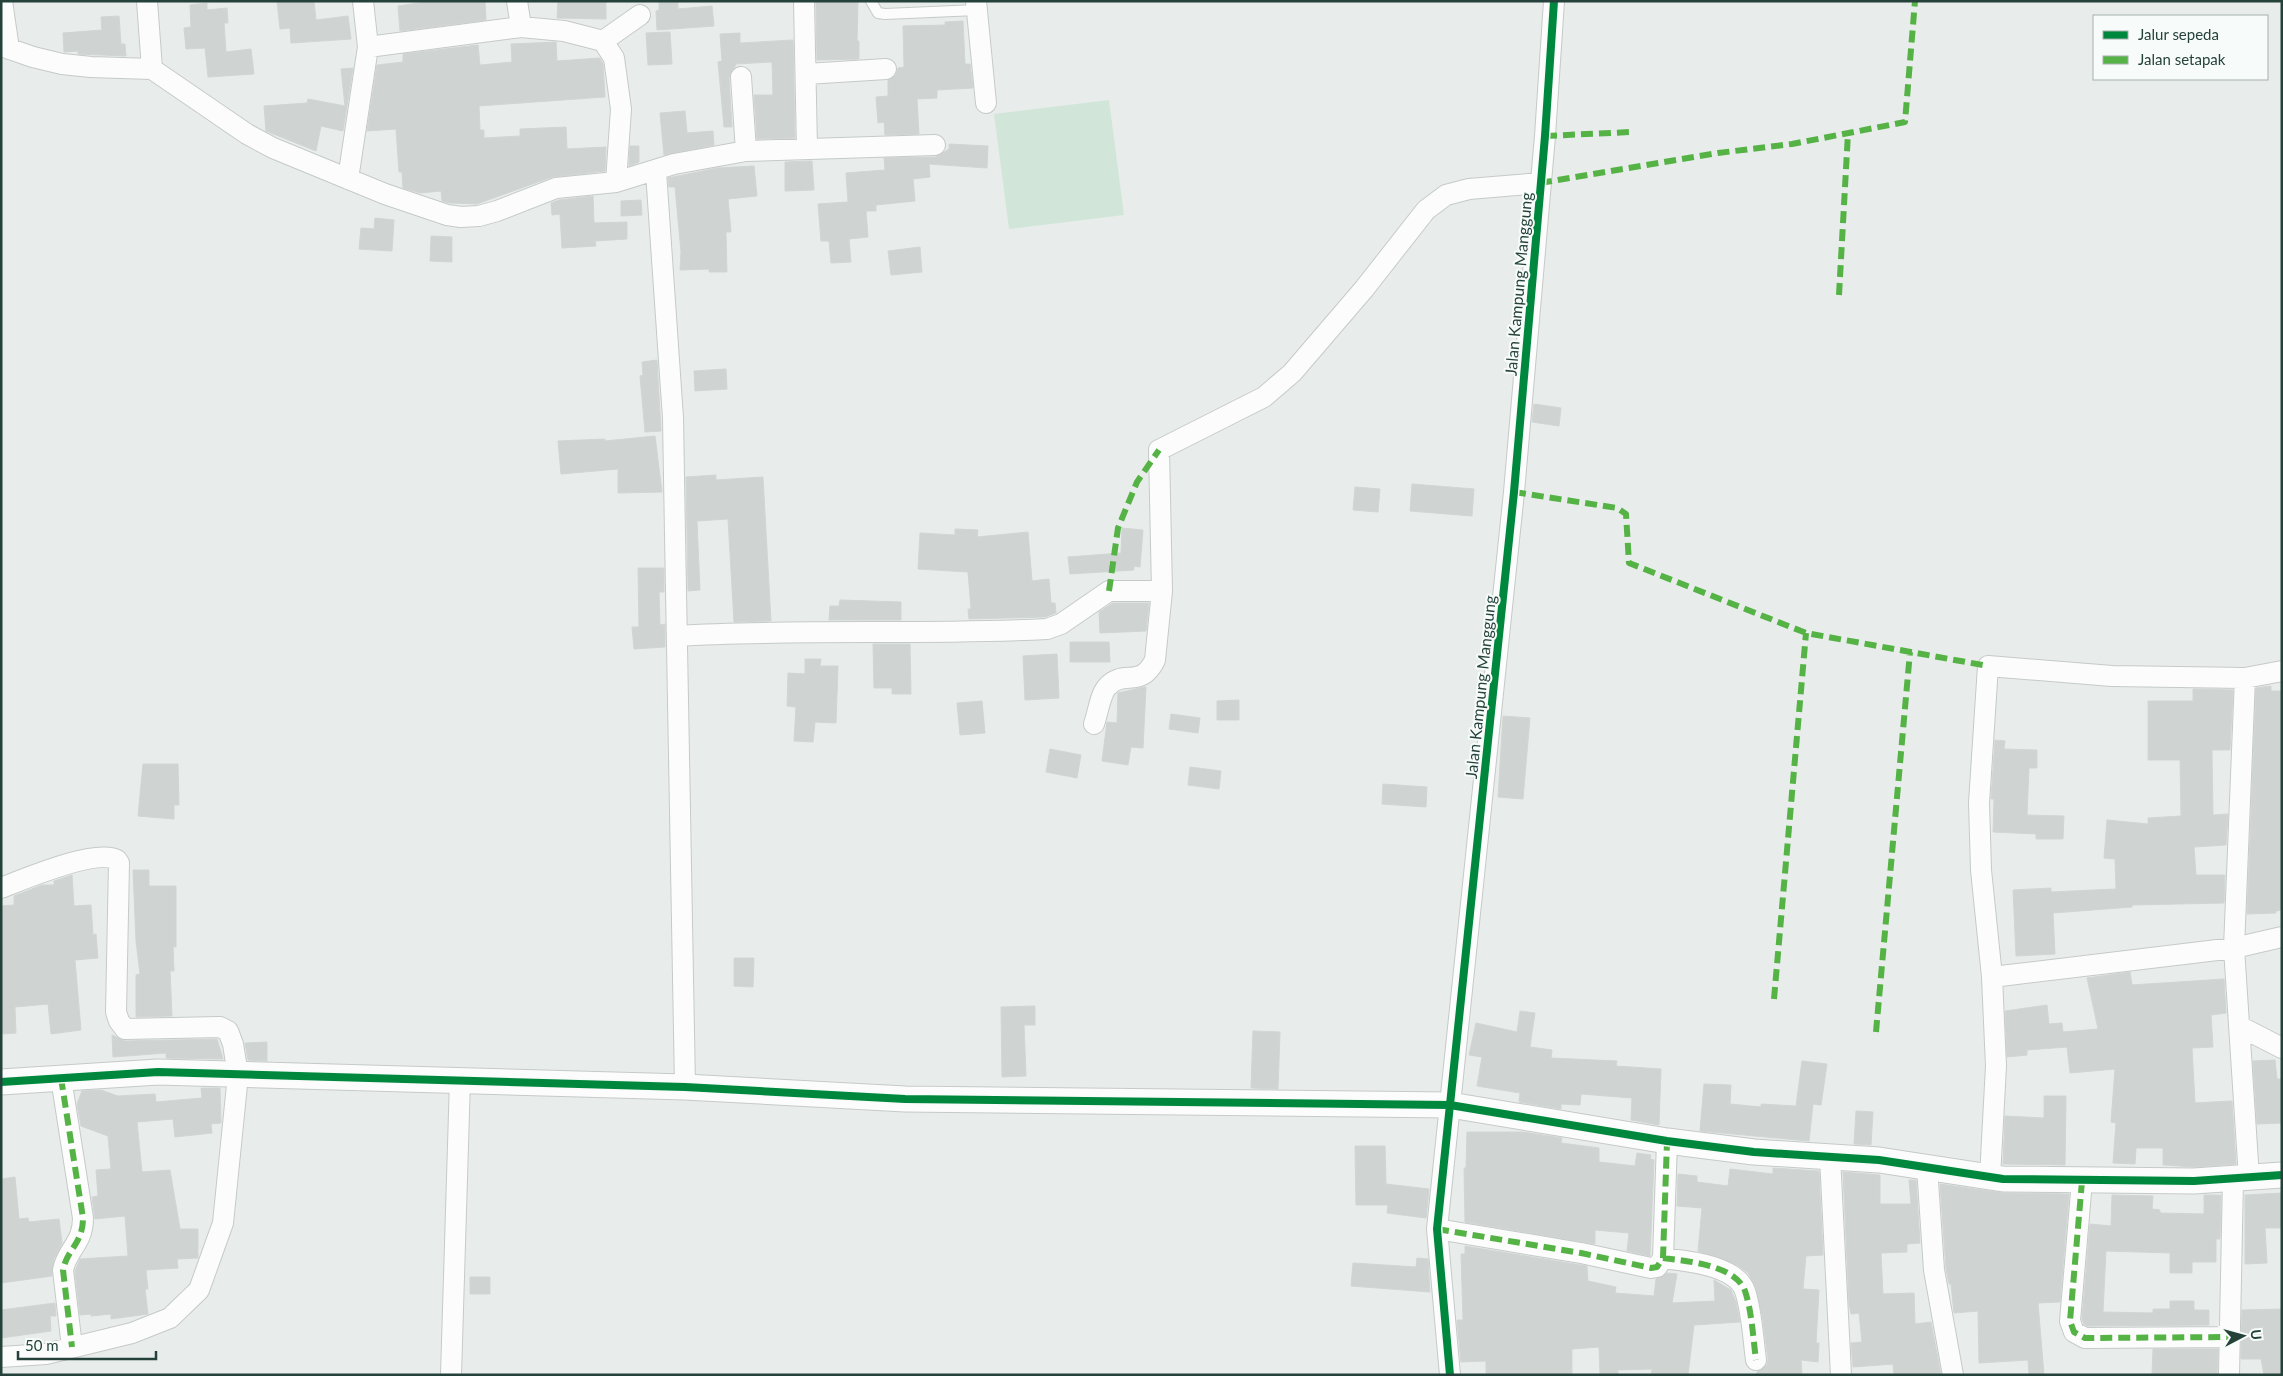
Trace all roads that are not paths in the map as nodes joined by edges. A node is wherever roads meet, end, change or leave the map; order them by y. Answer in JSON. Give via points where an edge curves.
{"nodes":[{"id":1,"x":2,"y":1,"type":"edge"},
{"id":2,"x":147,"y":1,"type":"edge"},
{"id":3,"x":362,"y":1,"type":"edge"},
{"id":4,"x":517,"y":1,"type":"edge"},
{"id":5,"x":804,"y":1,"type":"edge"},
{"id":6,"x":871,"y":1,"type":"edge"},
{"id":7,"x":1554,"y":1,"type":"edge"},
{"id":8,"x":977,"y":6,"type":"edge"},
{"id":9,"x":640,"y":15,"type":"dead end"},
{"id":10,"x":521,"y":28,"type":"junction"},
{"id":11,"x":603,"y":41,"type":"junction"},
{"id":12,"x":5,"y":47,"type":"edge"},
{"id":13,"x":368,"y":48,"type":"junction"},
{"id":14,"x":152,"y":69,"type":"junction"},
{"id":15,"x":886,"y":70,"type":"dead end"},
{"id":16,"x":806,"y":74,"type":"junction"},
{"id":17,"x":741,"y":77,"type":"dead end"},
{"id":18,"x":986,"y":104,"type":"dead end"},
{"id":19,"x":936,"y":145,"type":"dead end"},
{"id":20,"x":807,"y":149,"type":"junction"},
{"id":21,"x":746,"y":151,"type":"junction"},
{"id":22,"x":656,"y":172,"type":"junction"},
{"id":23,"x":348,"y":179,"type":"junction"},
{"id":24,"x":616,"y":182,"type":"junction"},
{"id":25,"x":1540,"y":183,"type":"junction"},
{"id":26,"x":1162,"y":591,"type":"junction"},
{"id":27,"x":677,"y":636,"type":"junction"},
{"id":28,"x":2282,"y":670,"type":"edge"},
{"id":29,"x":2245,"y":678,"type":"junction"},
{"id":30,"x":1094,"y":724,"type":"dead end"},
{"id":31,"x":1,"y":888,"type":"edge"},
{"id":32,"x":2282,"y":937,"type":"edge"},
{"id":33,"x":2234,"y":948,"type":"junction"},
{"id":34,"x":1992,"y":977,"type":"junction"},
{"id":35,"x":2239,"y":1026,"type":"junction"},
{"id":36,"x":2282,"y":1048,"type":"edge"},
{"id":37,"x":238,"y":1074,"type":"junction"},
{"id":38,"x":61,"y":1078,"type":"junction"},
{"id":39,"x":460,"y":1080,"type":"junction"},
{"id":40,"x":1,"y":1082,"type":"edge"},
{"id":41,"x":685,"y":1087,"type":"junction"},
{"id":42,"x":1450,"y":1104,"type":"junction"},
{"id":43,"x":1668,"y":1141,"type":"junction"},
{"id":44,"x":1830,"y":1157,"type":"junction"},
{"id":45,"x":1927,"y":1167,"type":"junction"},
{"id":46,"x":2282,"y":1175,"type":"edge"},
{"id":47,"x":1990,"y":1178,"type":"junction"},
{"id":48,"x":2241,"y":1179,"type":"junction"},
{"id":49,"x":2082,"y":1181,"type":"junction"},
{"id":50,"x":1437,"y":1229,"type":"junction"},
{"id":51,"x":1663,"y":1258,"type":"junction"},
{"id":52,"x":2230,"y":1338,"type":"junction"},
{"id":53,"x":72,"y":1347,"type":"junction"},
{"id":54,"x":1,"y":1357,"type":"edge"},
{"id":55,"x":1756,"y":1360,"type":"dead end"},
{"id":56,"x":451,"y":1375,"type":"edge"},
{"id":57,"x":1450,"y":1375,"type":"edge"},
{"id":58,"x":1841,"y":1375,"type":"edge"},
{"id":59,"x":1952,"y":1375,"type":"edge"},
{"id":60,"x":2230,"y":1375,"type":"edge"}],
"edges":[{"from":1,"to":12,"type":"street"},
{"from":2,"to":14,"type":"street"},
{"from":3,"to":13,"type":"street"},
{"from":4,"to":10,"type":"street"},
{"from":5,"to":16,"type":"street"},
{"from":6,"to":8,"type":"lane","via":[[878,13],[885,14]]},
{"from":7,"to":25,"type":"street","name":"Jalan Kampung Manggung"},
{"from":8,"to":18,"type":"street"},
{"from":9,"to":11,"type":"street"},
{"from":10,"to":11,"type":"street","via":[[564,31]]},
{"from":10,"to":13,"type":"street"},
{"from":11,"to":24,"type":"street","via":[[614,58],[621,110]]},
{"from":12,"to":14,"type":"street","via":[[62,64]]},
{"from":13,"to":23,"type":"street"},
{"from":14,"to":23,"type":"street","via":[[247,134]]},
{"from":15,"to":16,"type":"street"},
{"from":16,"to":20,"type":"street"},
{"from":17,"to":21,"type":"street"},
{"from":19,"to":20,"type":"street"},
{"from":20,"to":21,"type":"street"},
{"from":21,"to":22,"type":"street","via":[[674,164]]},
{"from":22,"to":24,"type":"street"},
{"from":22,"to":27,"type":"street","via":[[673,418]]},
{"from":23,"to":24,"type":"street","via":[[462,217],[488,214],[556,188]]},
{"from":25,"to":26,"type":"street","via":[[1469,189],[1446,195],[1426,210],[1292,373],[1264,397],[1159,450]]},
{"from":25,"to":42,"type":"street","name":"Jalan Kampung Manggung","via":[[1514,492]]},
{"from":26,"to":27,"type":"street","via":[[1109,591],[1061,624],[1047,629]]},
{"from":26,"to":30,"type":"street","via":[[1150,670],[1143,676],[1111,683],[1105,689]]},
{"from":27,"to":41,"type":"street"},
{"from":28,"to":29,"type":"street"},
{"from":29,"to":33,"type":"street"},
{"from":29,"to":34,"type":"street","via":[[2112,676],[1988,666],[1980,834]]},
{"from":31,"to":37,"type":"street","via":[[44,870],[100,857],[117,860],[116,1012],[119,1021],[125,1029],[220,1027],[228,1031],[233,1044]]},
{"from":32,"to":33,"type":"street"},
{"from":33,"to":34,"type":"street"},
{"from":33,"to":35,"type":"street"},
{"from":34,"to":47,"type":"street","via":[[1996,1066]]},
{"from":35,"to":36,"type":"street"},
{"from":35,"to":48,"type":"street"},
{"from":37,"to":38,"type":"street","via":[[158,1072]]},
{"from":37,"to":39,"type":"street"},
{"from":37,"to":53,"type":"street","via":[[223,1224],[199,1290],[170,1318],[132,1333]]},
{"from":38,"to":40,"type":"street"},
{"from":38,"to":53,"type":"street","via":[[83,1218],[81,1237],[65,1260],[63,1270]]},
{"from":39,"to":41,"type":"street"},
{"from":39,"to":56,"type":"street"},
{"from":41,"to":42,"type":"street","via":[[905,1099]]},
{"from":42,"to":43,"type":"street"},
{"from":42,"to":50,"type":"street","name":"Jalan Kampung Manggung"},
{"from":43,"to":44,"type":"street"},
{"from":43,"to":51,"type":"street"},
{"from":44,"to":45,"type":"street"},
{"from":44,"to":58,"type":"street"},
{"from":45,"to":47,"type":"street"},
{"from":45,"to":59,"type":"street","via":[[1934,1270]]},
{"from":46,"to":48,"type":"street"},
{"from":47,"to":49,"type":"street"},
{"from":48,"to":49,"type":"street"},
{"from":48,"to":52,"type":"street"},
{"from":49,"to":52,"type":"street","via":[[2070,1321],[2074,1332],[2085,1338]]},
{"from":50,"to":51,"type":"street","via":[[1651,1268],[1660,1265]]},
{"from":50,"to":57,"type":"street","name":"Jalan Kampung Manggung"},
{"from":51,"to":55,"type":"street","via":[[1712,1266],[1743,1286]]},
{"from":52,"to":60,"type":"street"},
{"from":53,"to":54,"type":"street","via":[[46,1354]]}]}
